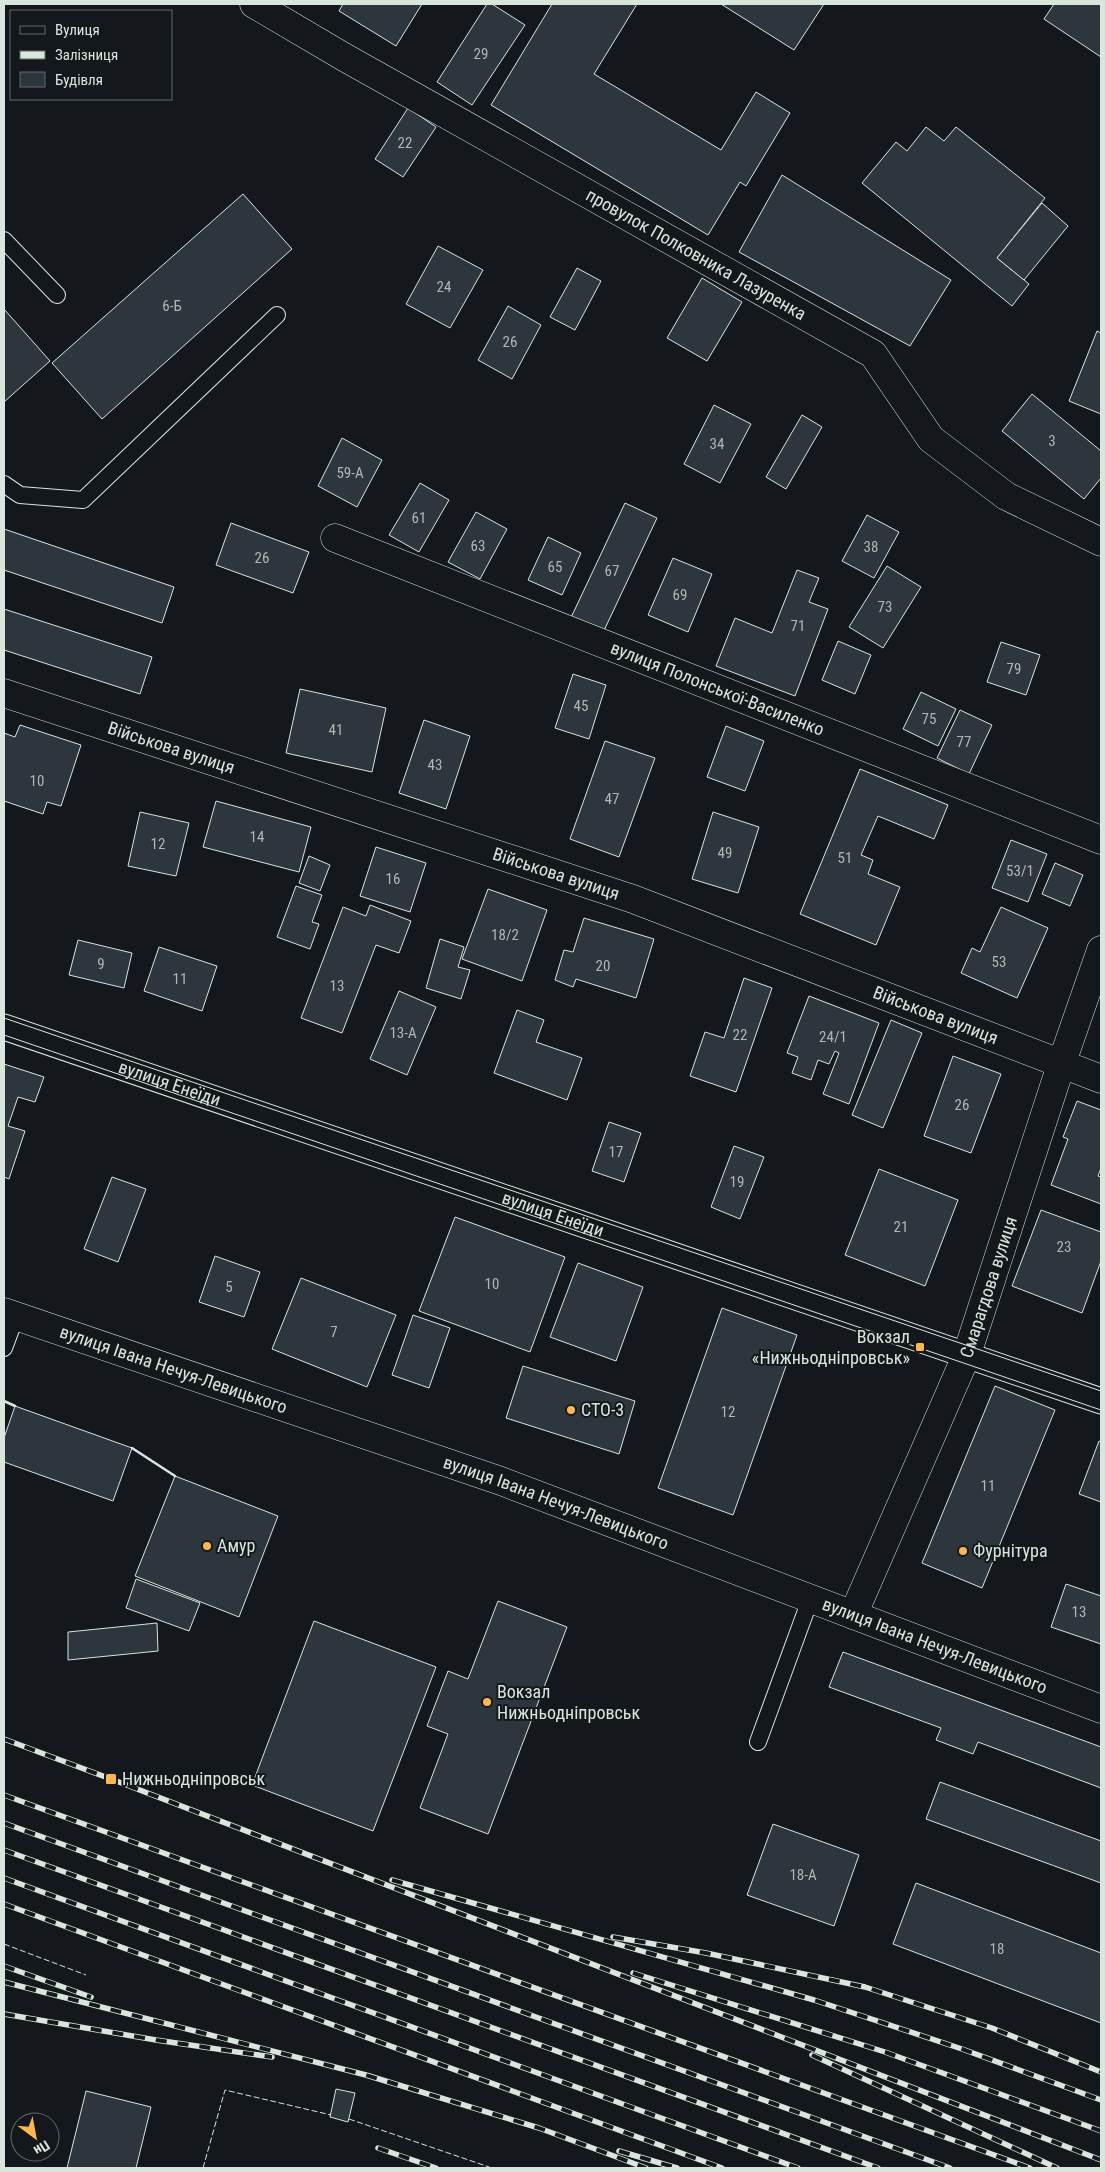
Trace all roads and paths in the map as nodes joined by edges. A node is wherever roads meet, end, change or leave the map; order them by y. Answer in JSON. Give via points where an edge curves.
{"nodes":[{"id":1,"x":254,"y":4,"type":"edge"},
{"id":2,"x":4,"y":240,"type":"edge"},
{"id":3,"x":57,"y":295,"type":"dead end"},
{"id":4,"x":277,"y":315,"type":"dead end"},
{"id":5,"x":4,"y":484,"type":"edge"},
{"id":6,"x":335,"y":538,"type":"dead end"},
{"id":7,"x":1101,"y":542,"type":"edge"},
{"id":8,"x":4,"y":693,"type":"edge"},
{"id":9,"x":1101,"y":840,"type":"edge"},
{"id":10,"x":1101,"y":950,"type":"edge"},
{"id":11,"x":4,"y":1027,"type":"edge"},
{"id":12,"x":1061,"y":1065,"type":"junction"},
{"id":13,"x":1101,"y":1079,"type":"edge"},
{"id":14,"x":10,"y":1314,"type":"edge"},
{"id":15,"x":4,"y":1348,"type":"edge"},
{"id":16,"x":967,"y":1354,"type":"junction"},
{"id":17,"x":1101,"y":1401,"type":"edge"},
{"id":18,"x":811,"y":1597,"type":"junction"},
{"id":19,"x":853,"y":1615,"type":"junction"},
{"id":20,"x":1101,"y":1708,"type":"edge"},
{"id":21,"x":758,"y":1742,"type":"dead end"}],
"edges":[{"from":1,"to":7,"type":"street","name":"провулок Полковника Лазуренка","via":[[873,354],[931,439],[1006,496]]},
{"from":2,"to":3,"type":"lane"},
{"from":4,"to":5,"type":"lane","via":[[83,500],[20,495]]},
{"from":6,"to":9,"type":"street","name":"вулиця Полонської-Василенко"},
{"from":8,"to":12,"type":"street","name":"Військова вулиця","via":[[633,899]]},
{"from":10,"to":12,"type":"street","name":"Смарагдова вулиця"},
{"from":11,"to":16,"type":"street","name":"вулиця Енеїди"},
{"from":12,"to":13,"type":"street","name":"Військова вулиця"},
{"from":12,"to":16,"type":"street","name":"Смарагдова вулиця"},
{"from":14,"to":15,"type":"lane"},
{"from":14,"to":18,"type":"street","name":"вулиця Івана Нечуя-Левицького","via":[[501,1481]]},
{"from":16,"to":17,"type":"street","name":"вулиця Енеїди"},
{"from":16,"to":19,"type":"street","name":"Смарагдова вулиця"},
{"from":18,"to":19,"type":"street","name":"вулиця Івана Нечуя-Левицького"},
{"from":18,"to":21,"type":"lane"},
{"from":19,"to":20,"type":"street","name":"вулиця Івана Нечуя-Левицького"}]}
